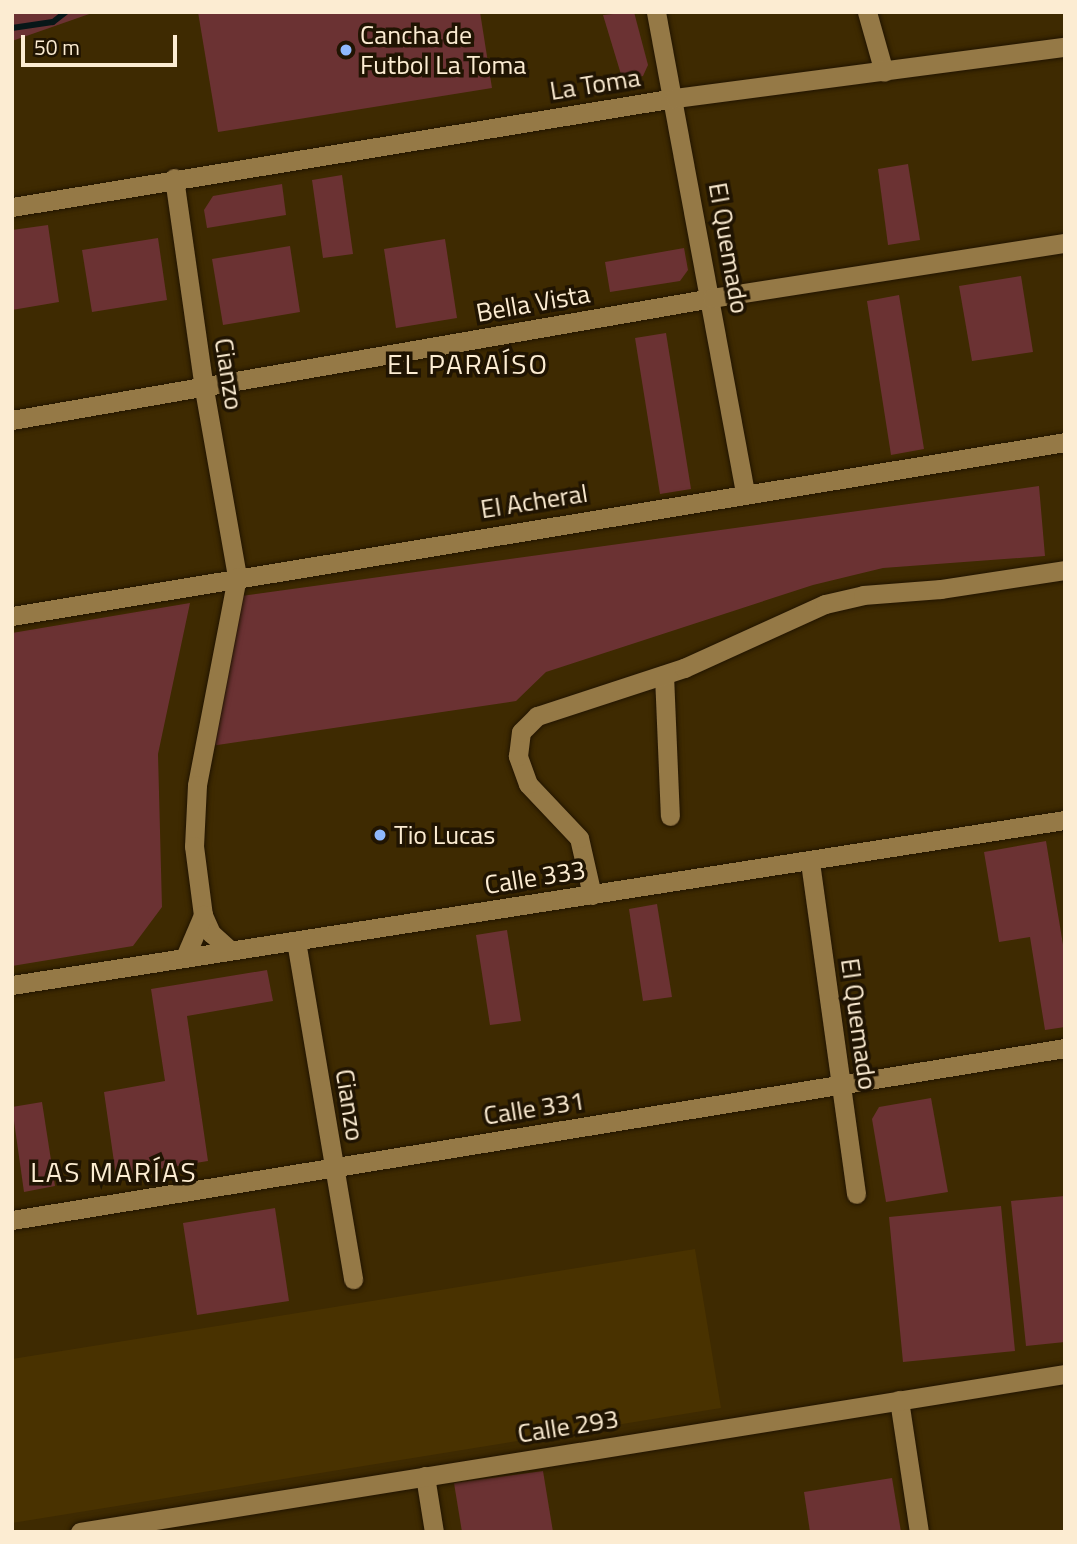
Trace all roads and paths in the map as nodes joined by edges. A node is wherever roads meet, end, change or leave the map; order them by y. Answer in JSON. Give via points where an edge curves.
{"nodes":[{"id":1,"x":656,"y":12,"type":"edge"},
{"id":2,"x":867,"y":12,"type":"edge"},
{"id":3,"x":1065,"y":47,"type":"edge"},
{"id":4,"x":884,"y":72,"type":"junction"},
{"id":5,"x":675,"y":98,"type":"junction"},
{"id":6,"x":174,"y":178,"type":"junction"},
{"id":7,"x":12,"y":207,"type":"edge"},
{"id":8,"x":1065,"y":243,"type":"edge"},
{"id":9,"x":712,"y":298,"type":"junction"},
{"id":10,"x":204,"y":389,"type":"junction"},
{"id":11,"x":12,"y":420,"type":"edge"},
{"id":12,"x":1065,"y":442,"type":"edge"},
{"id":13,"x":745,"y":493,"type":"junction"},
{"id":14,"x":1065,"y":570,"type":"edge"},
{"id":15,"x":237,"y":576,"type":"junction"},
{"id":16,"x":12,"y":616,"type":"edge"},
{"id":17,"x":664,"y":675,"type":"junction"},
{"id":18,"x":670,"y":816,"type":"dead end"},
{"id":19,"x":1065,"y":820,"type":"edge"},
{"id":20,"x":810,"y":862,"type":"junction"},
{"id":21,"x":592,"y":895,"type":"junction"},
{"id":22,"x":203,"y":915,"type":"junction"},
{"id":23,"x":296,"y":941,"type":"junction"},
{"id":24,"x":230,"y":950,"type":"junction"},
{"id":25,"x":185,"y":957,"type":"junction"},
{"id":26,"x":12,"y":985,"type":"edge"},
{"id":27,"x":1065,"y":1048,"type":"edge"},
{"id":28,"x":841,"y":1084,"type":"junction"},
{"id":29,"x":334,"y":1168,"type":"junction"},
{"id":30,"x":856,"y":1194,"type":"dead end"},
{"id":31,"x":12,"y":1220,"type":"edge"},
{"id":32,"x":353,"y":1279,"type":"dead end"},
{"id":33,"x":1065,"y":1374,"type":"edge"},
{"id":34,"x":900,"y":1400,"type":"junction"},
{"id":35,"x":425,"y":1476,"type":"junction"},
{"id":36,"x":80,"y":1532,"type":"edge"},
{"id":37,"x":434,"y":1532,"type":"edge"},
{"id":38,"x":919,"y":1532,"type":"edge"}],
"edges":[{"from":1,"to":5,"type":"street","name":"El Quemado"},
{"from":2,"to":4,"type":"street"},
{"from":3,"to":4,"type":"street","name":"La Toma"},
{"from":4,"to":5,"type":"street","name":"La Toma"},
{"from":5,"to":6,"type":"street","name":"La Toma"},
{"from":5,"to":9,"type":"street","name":"El Quemado"},
{"from":6,"to":7,"type":"street","name":"La Toma"},
{"from":6,"to":10,"type":"street","name":"Cianzo"},
{"from":8,"to":9,"type":"street","name":"Bella Vista"},
{"from":9,"to":10,"type":"street","name":"Bella Vista"},
{"from":9,"to":13,"type":"street","name":"El Quemado"},
{"from":10,"to":11,"type":"street","name":"Bella Vista"},
{"from":10,"to":15,"type":"street","name":"Cianzo"},
{"from":12,"to":13,"type":"street","name":"El Acheral"},
{"from":13,"to":15,"type":"street","name":"El Acheral"},
{"from":14,"to":17,"type":"street","via":[[941,589],[905,589],[825,604]]},
{"from":15,"to":16,"type":"street","name":"El Acheral"},
{"from":15,"to":22,"type":"street","via":[[197,785],[194,846]]},
{"from":17,"to":18,"type":"street"},
{"from":17,"to":21,"type":"street","via":[[559,707],[537,716],[521,732],[518,756],[528,784],[579,838]]},
{"from":19,"to":20,"type":"street","name":"Calle 333"},
{"from":20,"to":21,"type":"street","name":"Calle 333"},
{"from":20,"to":28,"type":"street","name":"El Quemado"},
{"from":21,"to":23,"type":"street","name":"Calle 333"},
{"from":22,"to":24,"type":"street","via":[[211,933]]},
{"from":22,"to":25,"type":"street"},
{"from":23,"to":24,"type":"street","name":"Calle 333"},
{"from":23,"to":29,"type":"street","name":"Cianzo"},
{"from":24,"to":25,"type":"street","name":"Calle 333"},
{"from":25,"to":26,"type":"street","name":"Calle 333"},
{"from":27,"to":28,"type":"street","name":"Calle 331"},
{"from":28,"to":29,"type":"street","name":"Calle 331"},
{"from":28,"to":30,"type":"street","name":"El Quemado"},
{"from":29,"to":31,"type":"street","name":"Calle 331"},
{"from":29,"to":32,"type":"street","name":"Cianzo"},
{"from":33,"to":34,"type":"street","name":"Calle 293"},
{"from":34,"to":35,"type":"street","name":"Calle 293"},
{"from":34,"to":38,"type":"street"},
{"from":35,"to":36,"type":"street","name":"Calle 293"},
{"from":35,"to":37,"type":"street"}]}
